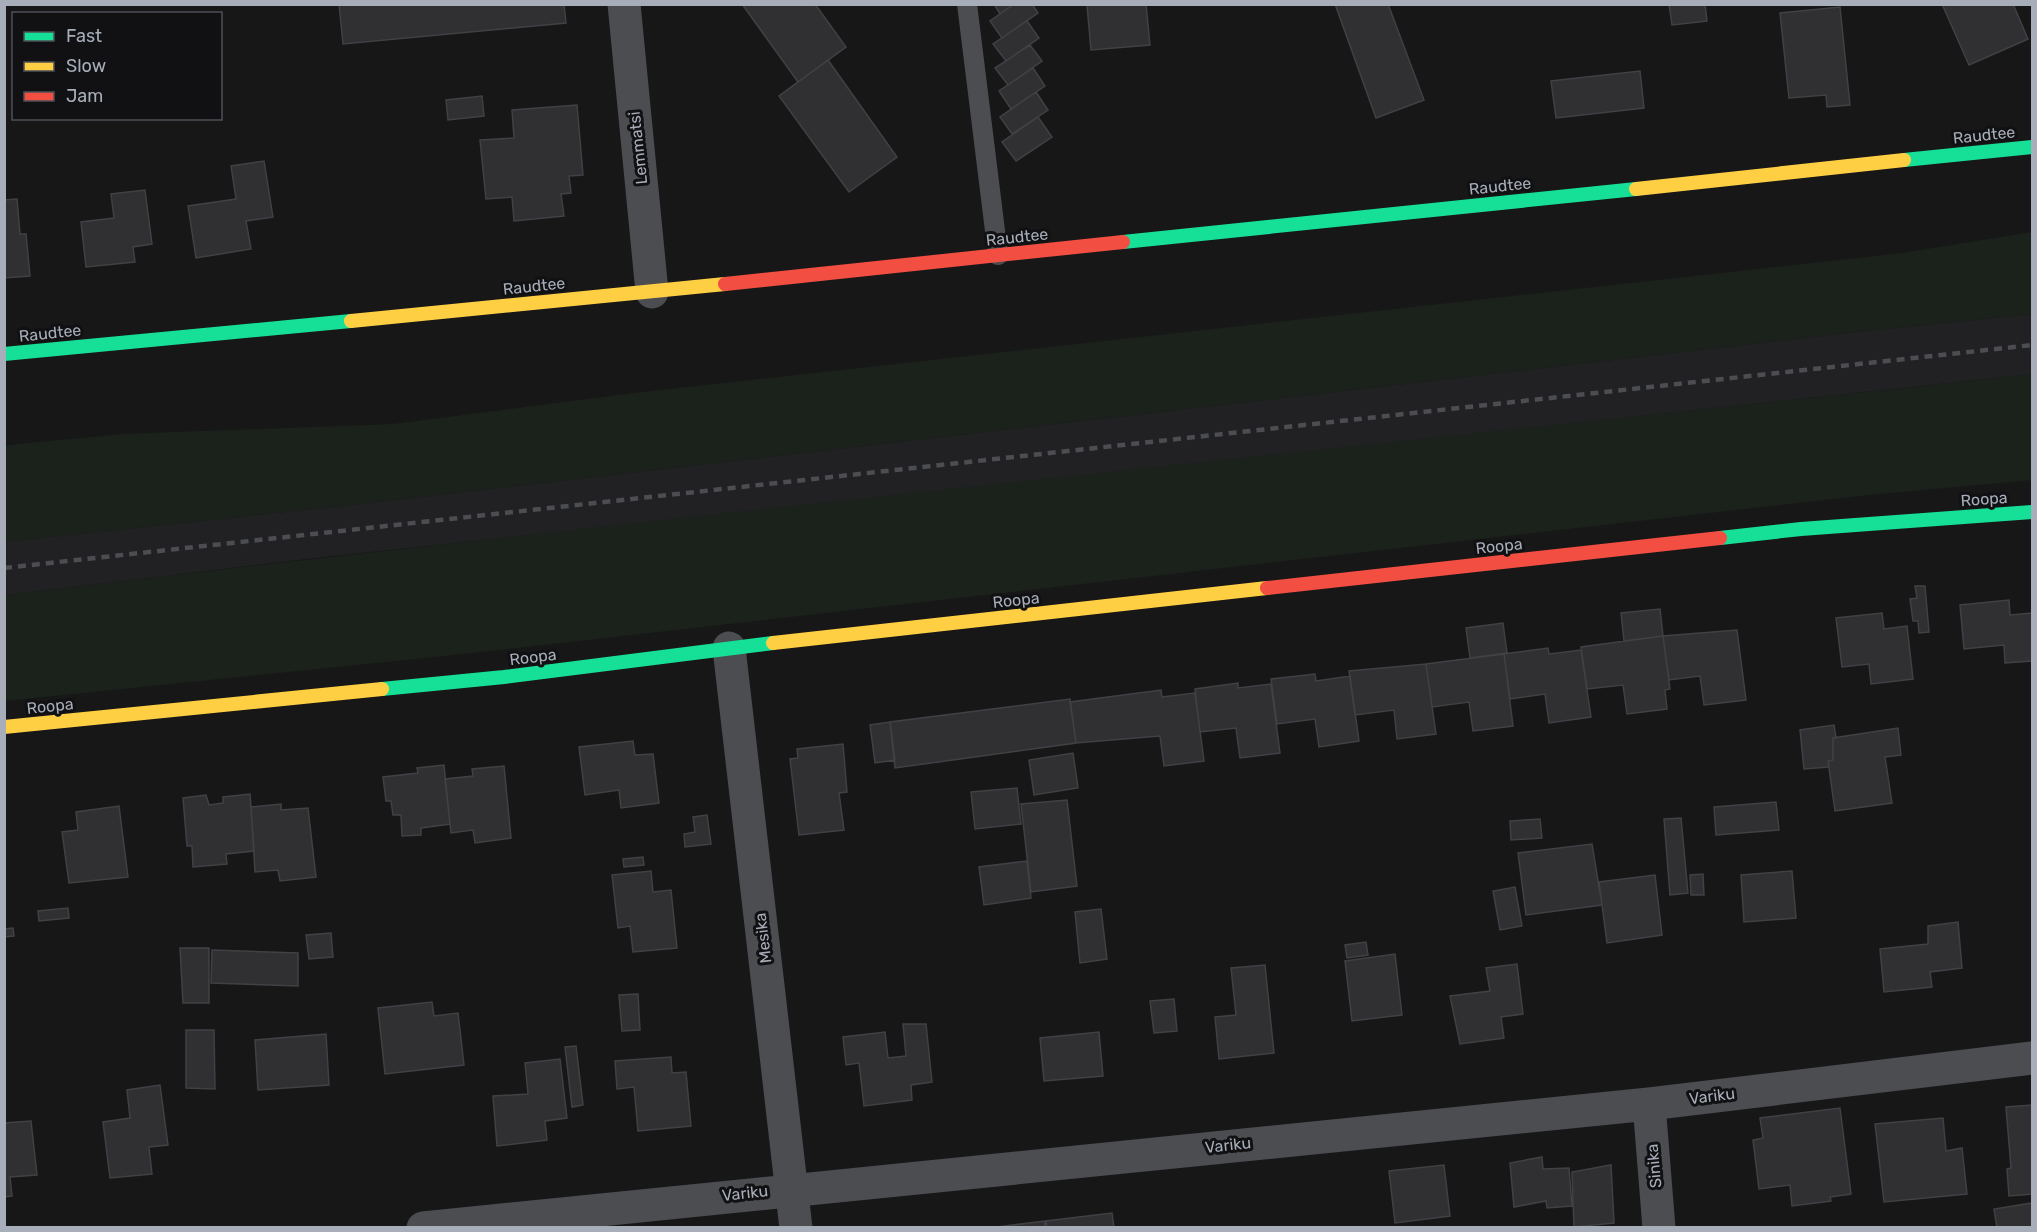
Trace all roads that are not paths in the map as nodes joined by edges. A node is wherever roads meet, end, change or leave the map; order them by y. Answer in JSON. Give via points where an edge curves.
{"nodes":[{"id":1,"x":624,"y":4,"type":"edge"},
{"id":2,"x":967,"y":4,"type":"edge"},
{"id":3,"x":2032,"y":147,"type":"edge"},
{"id":4,"x":998,"y":255,"type":"junction"},
{"id":5,"x":652,"y":291,"type":"junction"},
{"id":6,"x":4,"y":354,"type":"edge"},
{"id":7,"x":2032,"y":512,"type":"edge"},
{"id":8,"x":729,"y":648,"type":"junction"},
{"id":9,"x":4,"y":727,"type":"edge"},
{"id":10,"x":2032,"y":1058,"type":"edge"},
{"id":11,"x":1649,"y":1104,"type":"junction"},
{"id":12,"x":792,"y":1188,"type":"junction"},
{"id":13,"x":423,"y":1227,"type":"edge"},
{"id":14,"x":796,"y":1227,"type":"edge"},
{"id":15,"x":1659,"y":1227,"type":"edge"}],
"edges":[{"from":1,"to":5,"type":"street","name":"Lemmatsi"},
{"from":2,"to":4,"type":"lane"},
{"from":3,"to":4,"type":"street","name":"Raudtee"},
{"from":4,"to":5,"type":"street","name":"Raudtee"},
{"from":5,"to":6,"type":"street","name":"Raudtee"},
{"from":7,"to":8,"type":"street","name":"Roopa","via":[[1801,529]]},
{"from":8,"to":9,"type":"street","name":"Roopa","via":[[504,677]]},
{"from":8,"to":12,"type":"street","name":"Mesika"},
{"from":10,"to":11,"type":"street","name":"Variku"},
{"from":11,"to":12,"type":"street","name":"Variku"},
{"from":11,"to":15,"type":"street","name":"Sinika"},
{"from":12,"to":13,"type":"street","name":"Variku"},
{"from":12,"to":14,"type":"street","name":"Mesika"}]}
